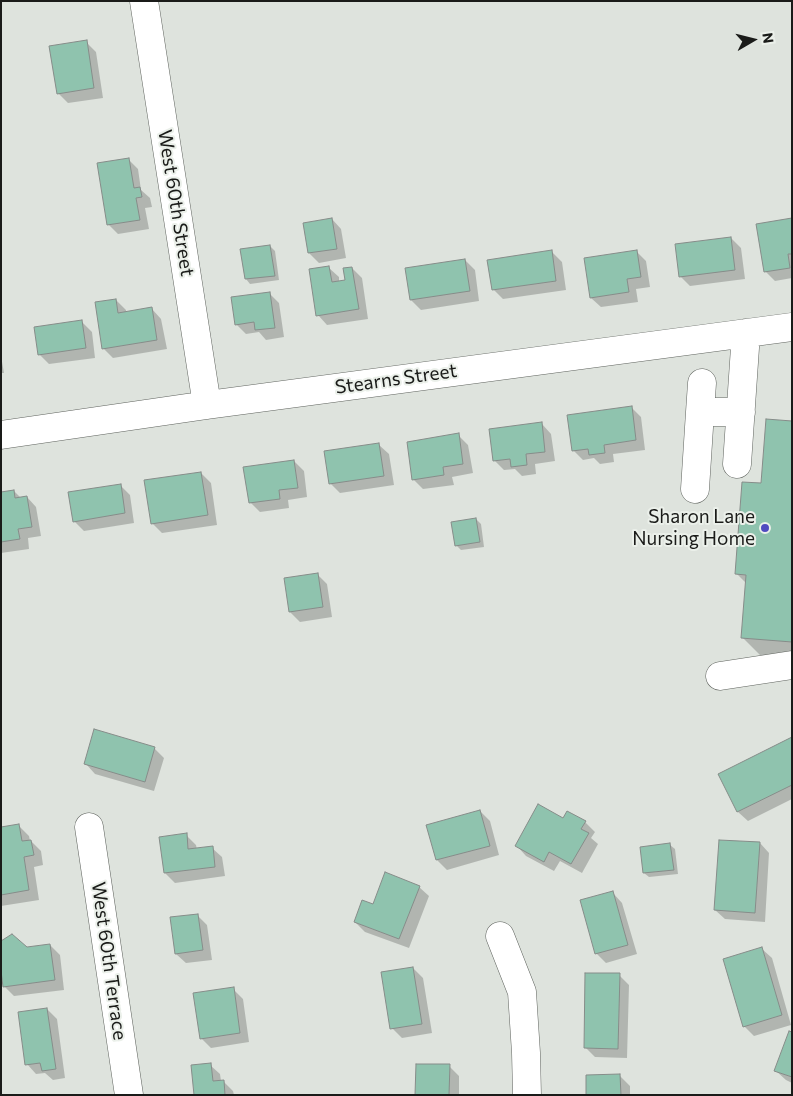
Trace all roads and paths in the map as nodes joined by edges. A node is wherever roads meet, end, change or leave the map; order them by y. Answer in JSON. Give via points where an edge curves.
{"nodes":[{"id":1,"x":144,"y":1,"type":"edge"},
{"id":2,"x":792,"y":327,"type":"edge"},
{"id":3,"x":746,"y":333,"type":"junction"},
{"id":4,"x":702,"y":382,"type":"dead end"},
{"id":5,"x":207,"y":405,"type":"junction"},
{"id":6,"x":700,"y":412,"type":"junction"},
{"id":7,"x":740,"y":412,"type":"junction"},
{"id":8,"x":1,"y":435,"type":"edge"},
{"id":9,"x":737,"y":464,"type":"dead end"},
{"id":10,"x":695,"y":489,"type":"dead end"},
{"id":11,"x":792,"y":665,"type":"edge"},
{"id":12,"x":720,"y":676,"type":"dead end"},
{"id":13,"x":89,"y":827,"type":"dead end"},
{"id":14,"x":500,"y":936,"type":"dead end"},
{"id":15,"x":129,"y":1095,"type":"edge"},
{"id":16,"x":527,"y":1095,"type":"edge"}],
"edges":[{"from":1,"to":5,"type":"street","name":"West 60th Street"},
{"from":2,"to":3,"type":"street","name":"Stearns Street"},
{"from":3,"to":5,"type":"street","name":"Stearns Street"},
{"from":3,"to":7,"type":"street"},
{"from":4,"to":6,"type":"street"},
{"from":5,"to":8,"type":"street","name":"Stearns Street"},
{"from":6,"to":7,"type":"street"},
{"from":6,"to":10,"type":"street"},
{"from":7,"to":9,"type":"street"},
{"from":11,"to":12,"type":"street"},
{"from":13,"to":15,"type":"street","name":"West 60th Terrace"},
{"from":14,"to":16,"type":"street","via":[[522,992]]}]}
